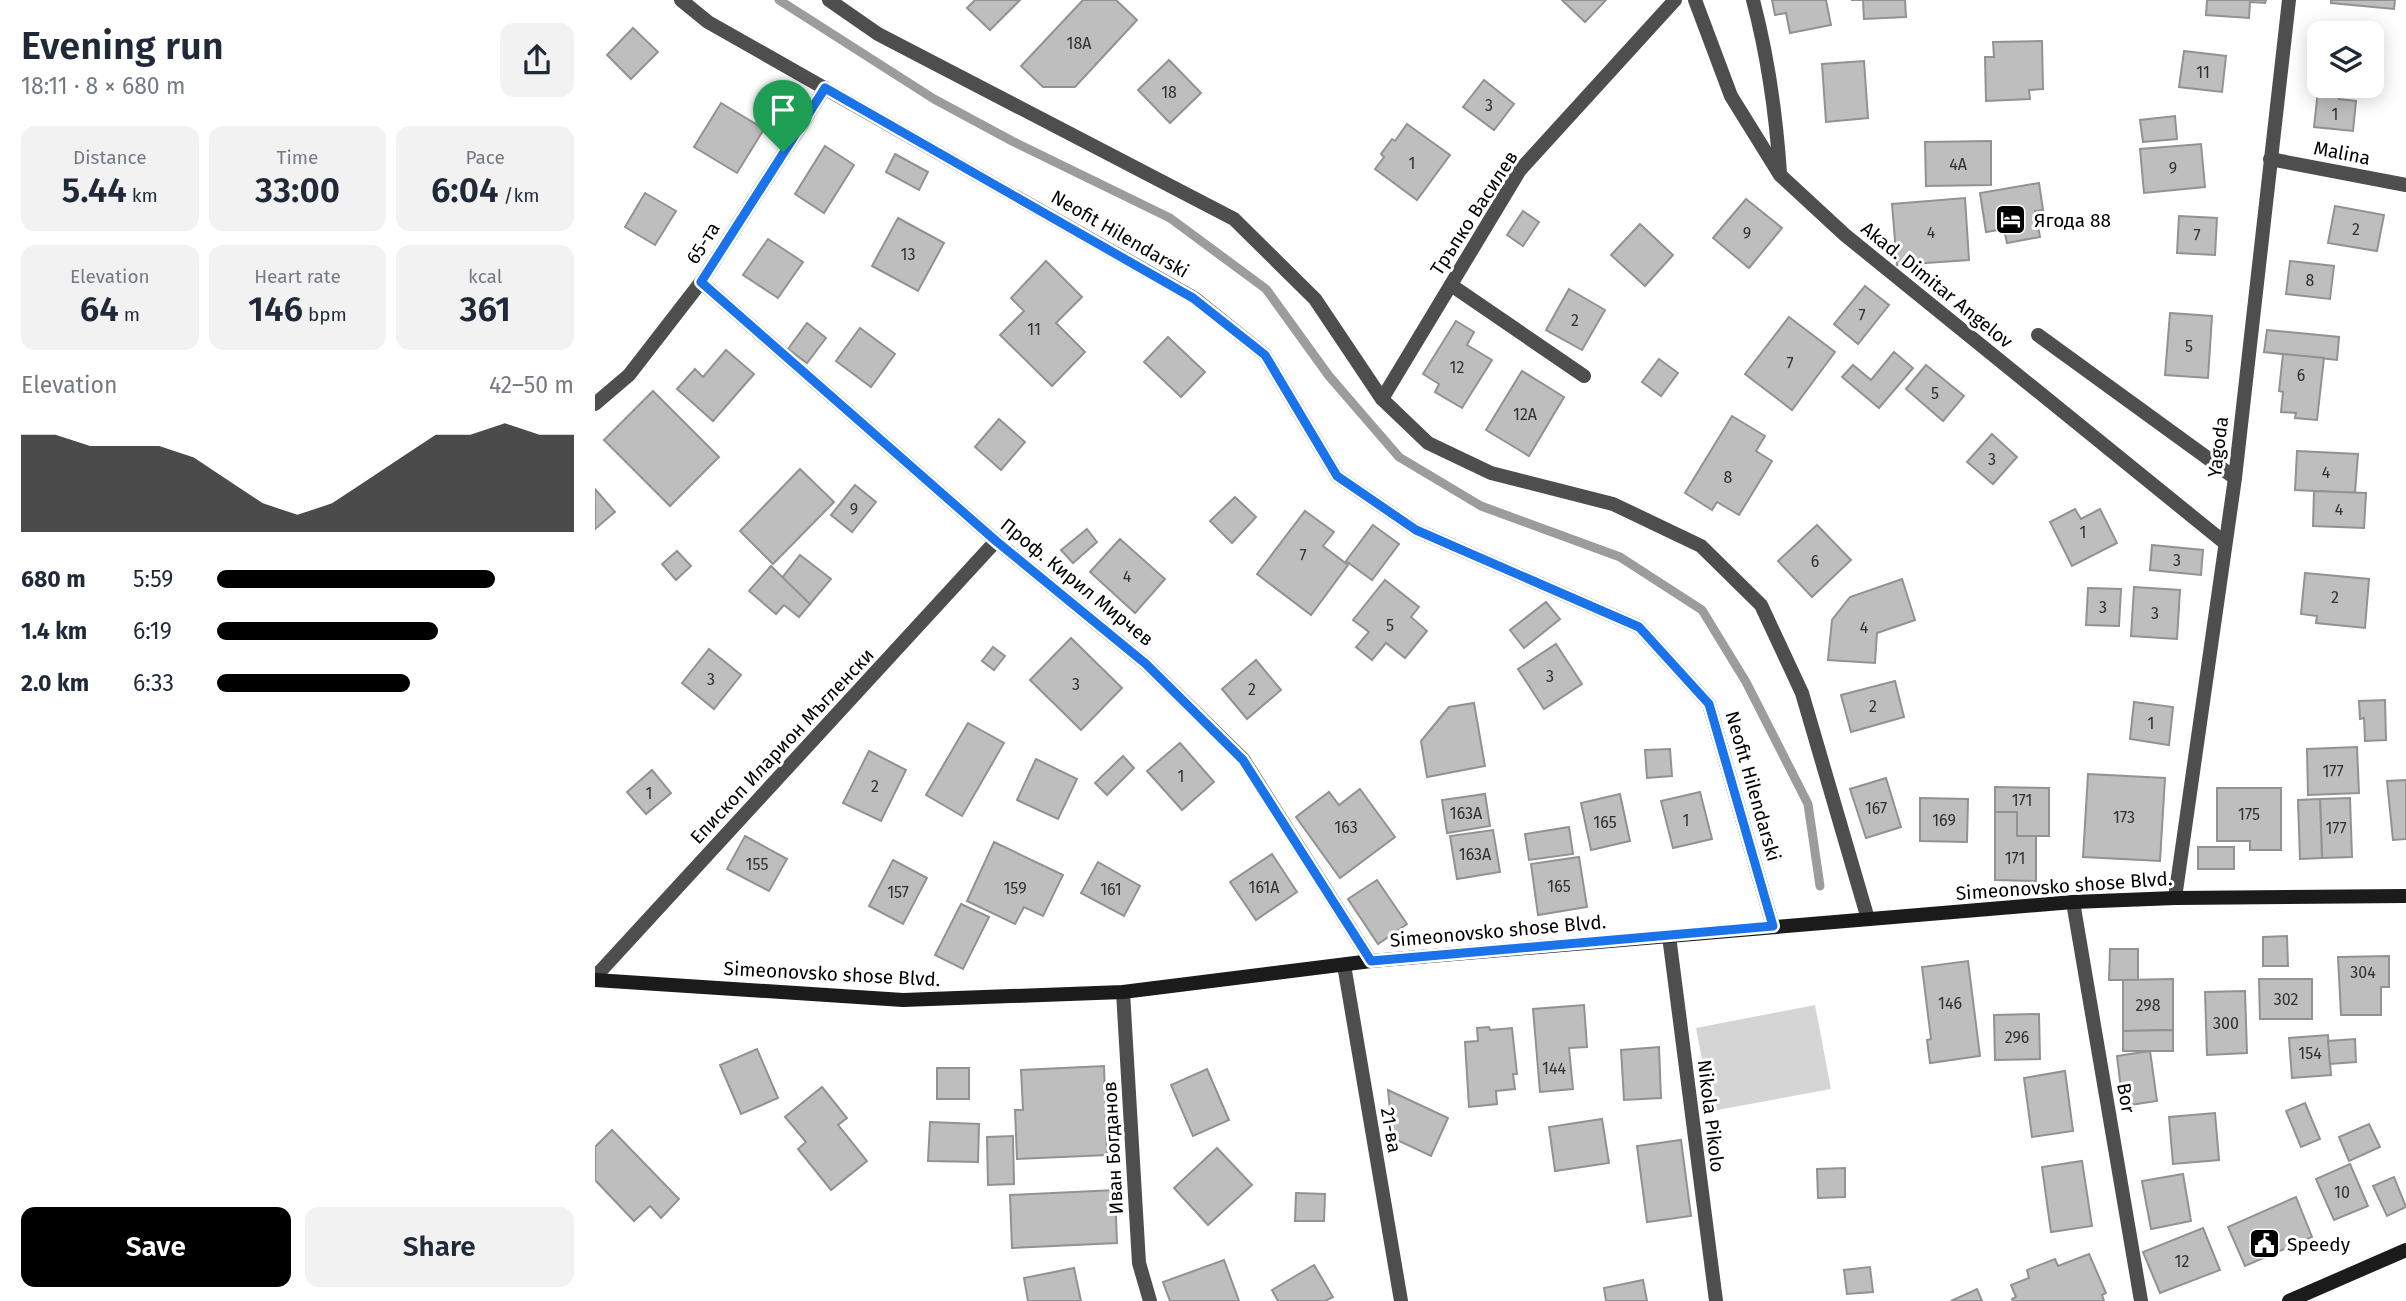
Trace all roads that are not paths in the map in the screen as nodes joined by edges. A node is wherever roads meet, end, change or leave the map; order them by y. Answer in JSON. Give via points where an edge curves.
{"nodes":[{"id":1,"x":681,"y":0,"type":"edge"},
{"id":2,"x":829,"y":0,"type":"edge"},
{"id":3,"x":1675,"y":0,"type":"edge"},
{"id":4,"x":1695,"y":0,"type":"edge"},
{"id":5,"x":1753,"y":0,"type":"edge"},
{"id":6,"x":2288,"y":0,"type":"edge"},
{"id":7,"x":825,"y":88,"type":"junction"},
{"id":8,"x":2270,"y":159,"type":"junction"},
{"id":9,"x":1780,"y":175,"type":"junction"},
{"id":10,"x":2406,"y":185,"type":"edge"},
{"id":11,"x":701,"y":282,"type":"junction"},
{"id":12,"x":1451,"y":285,"type":"junction"},
{"id":13,"x":2038,"y":335,"type":"dead end"},
{"id":14,"x":1584,"y":376,"type":"dead end"},
{"id":15,"x":1383,"y":398,"type":"junction"},
{"id":16,"x":595,"y":404,"type":"edge"},
{"id":17,"x":2235,"y":478,"type":"junction"},
{"id":18,"x":996,"y":541,"type":"junction"},
{"id":19,"x":2225,"y":543,"type":"junction"},
{"id":20,"x":2406,"y":896,"type":"edge"},
{"id":21,"x":2175,"y":898,"type":"junction"},
{"id":22,"x":2073,"y":902,"type":"junction"},
{"id":23,"x":1868,"y":919,"type":"junction"},
{"id":24,"x":1773,"y":926,"type":"junction"},
{"id":25,"x":1669,"y":936,"type":"junction"},
{"id":26,"x":1371,"y":961,"type":"junction"},
{"id":27,"x":1344,"y":965,"type":"junction"},
{"id":28,"x":595,"y":978,"type":"edge"},
{"id":29,"x":1123,"y":992,"type":"junction"},
{"id":30,"x":2406,"y":1250,"type":"edge"},
{"id":31,"x":1150,"y":1301,"type":"edge"},
{"id":32,"x":1401,"y":1301,"type":"edge"},
{"id":33,"x":1716,"y":1301,"type":"edge"},
{"id":34,"x":2141,"y":1301,"type":"edge"},
{"id":35,"x":2289,"y":1301,"type":"edge"}],
"edges":[{"from":1,"to":7,"type":"street","name":"Neofit Hilendarski","via":[[708,22]]},
{"from":2,"to":15,"type":"street","via":[[878,34],[1234,219],[1315,299]]},
{"from":3,"to":12,"type":"street","name":"Тръпко Василев","via":[[1520,170]]},
{"from":4,"to":9,"type":"street","name":"Akad. Dimitar Angelov","via":[[1731,96]]},
{"from":5,"to":9,"type":"street","via":[[1776,110]]},
{"from":6,"to":8,"type":"street","name":"Yagoda"},
{"from":7,"to":11,"type":"street","name":"65-та"},
{"from":7,"to":24,"type":"street","name":"Neofit Hilendarski","via":[[1193,298],[1265,355],[1337,476],[1416,530],[1639,627],[1709,704]]},
{"from":8,"to":10,"type":"street","name":"Malina"},
{"from":8,"to":17,"type":"street","name":"Yagoda"},
{"from":9,"to":19,"type":"street","name":"Akad. Dimitar Angelov","via":[[1845,235]]},
{"from":11,"to":16,"type":"street","name":"65-та","via":[[629,375]]},
{"from":11,"to":18,"type":"street","name":"Проф. Кирил Мирчев"},
{"from":12,"to":14,"type":"street"},
{"from":12,"to":15,"type":"street","name":"Тръпко Василев"},
{"from":13,"to":17,"type":"street","name":"Akad. Dimitar Angelov"},
{"from":15,"to":23,"type":"street","via":[[1428,443],[1490,473],[1613,504],[1701,546],[1761,604],[1802,693]]},
{"from":17,"to":19,"type":"street","name":"Yagoda"},
{"from":18,"to":26,"type":"street","name":"Проф. Кирил Мирчев","via":[[1146,664],[1243,760]]},
{"from":18,"to":28,"type":"street","name":"Епископ Иларион Мъгленски"},
{"from":19,"to":21,"type":"street","name":"Yagoda"},
{"from":20,"to":21,"type":"street","name":"Simeonovsko shose Blvd."},
{"from":21,"to":22,"type":"street","name":"Simeonovsko shose Blvd."},
{"from":22,"to":23,"type":"street","name":"Simeonovsko shose Blvd."},
{"from":22,"to":34,"type":"street","name":"Bor"},
{"from":23,"to":24,"type":"street","name":"Simeonovsko shose Blvd."},
{"from":24,"to":25,"type":"street","name":"Simeonovsko shose Blvd."},
{"from":25,"to":26,"type":"street","name":"Simeonovsko shose Blvd."},
{"from":25,"to":33,"type":"street","name":"Nikola Pikolo"},
{"from":26,"to":27,"type":"street","name":"Simeonovsko shose Blvd."},
{"from":27,"to":29,"type":"street","name":"Simeonovsko shose Blvd."},
{"from":27,"to":32,"type":"street","name":"21-ва"},
{"from":28,"to":29,"type":"street","name":"Simeonovsko shose Blvd.","via":[[903,1000]]},
{"from":29,"to":31,"type":"street","name":"Иван Богданов","via":[[1139,1263]]},
{"from":30,"to":35,"type":"street"}]}
